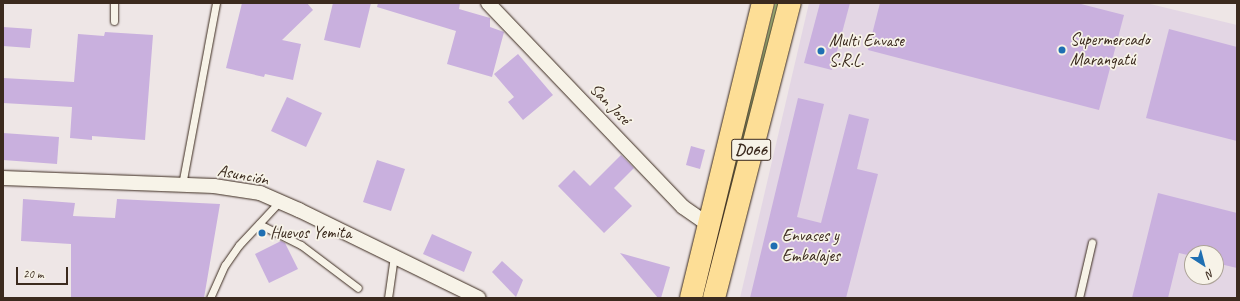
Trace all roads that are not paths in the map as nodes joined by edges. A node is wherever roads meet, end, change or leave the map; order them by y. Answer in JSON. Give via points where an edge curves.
{"nodes":[{"id":1,"x":114,"y":3,"type":"edge"},
{"id":2,"x":216,"y":3,"type":"edge"},
{"id":3,"x":488,"y":3,"type":"edge"},
{"id":4,"x":763,"y":3,"type":"edge"},
{"id":5,"x":775,"y":3,"type":"edge"},
{"id":6,"x":790,"y":3,"type":"edge"},
{"id":7,"x":114,"y":21,"type":"dead end"},
{"id":8,"x":748,"y":65,"type":"junction"},
{"id":9,"x":3,"y":178,"type":"edge"},
{"id":10,"x":182,"y":185,"type":"junction"},
{"id":11,"x":280,"y":201,"type":"junction"},
{"id":12,"x":259,"y":224,"type":"junction"},
{"id":13,"x":709,"y":225,"type":"junction"},
{"id":14,"x":1092,"y":242,"type":"dead end"},
{"id":15,"x":394,"y":256,"type":"junction"},
{"id":16,"x":358,"y":288,"type":"dead end"},
{"id":17,"x":210,"y":298,"type":"edge"},
{"id":18,"x":388,"y":298,"type":"edge"},
{"id":19,"x":479,"y":298,"type":"edge"},
{"id":20,"x":691,"y":298,"type":"edge"},
{"id":21,"x":714,"y":298,"type":"edge"},
{"id":22,"x":1079,"y":298,"type":"edge"}],
"edges":[{"from":1,"to":7,"type":"lane"},
{"from":2,"to":10,"type":"lane"},
{"from":3,"to":13,"type":"street","name":"San José","via":[[683,207]]},
{"from":4,"to":8,"type":"highway","number":"D066"},
{"from":5,"to":8,"type":"highway","via":[[767,40]]},
{"from":6,"to":21,"type":"highway","number":"D066"},
{"from":8,"to":13,"type":"highway","number":"D066"},
{"from":9,"to":10,"type":"street","name":"Asunción"},
{"from":10,"to":11,"type":"street","name":"Asunción","via":[[214,186],[260,193]]},
{"from":11,"to":12,"type":"lane"},
{"from":11,"to":15,"type":"street","name":"Asunción"},
{"from":12,"to":16,"type":"lane","via":[[301,245]]},
{"from":12,"to":17,"type":"lane","via":[[224,265]]},
{"from":13,"to":20,"type":"highway","number":"D066"},
{"from":14,"to":22,"type":"lane"},
{"from":15,"to":18,"type":"lane"},
{"from":15,"to":19,"type":"street","name":"Asunción"}]}
